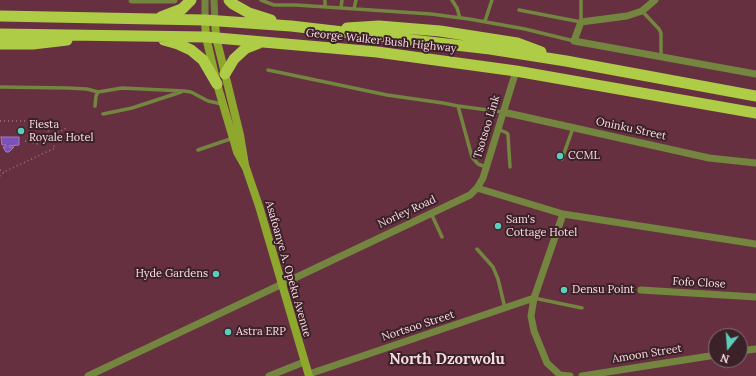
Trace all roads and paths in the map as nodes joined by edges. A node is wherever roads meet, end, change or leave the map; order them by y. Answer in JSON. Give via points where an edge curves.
{"nodes":[{"id":1,"x":132,"y":0,"type":"edge"},
{"id":2,"x":174,"y":0,"type":"edge"},
{"id":3,"x":191,"y":0,"type":"edge"},
{"id":4,"x":205,"y":0,"type":"edge"},
{"id":5,"x":214,"y":0,"type":"edge"},
{"id":6,"x":229,"y":0,"type":"edge"},
{"id":7,"x":261,"y":0,"type":"edge"},
{"id":8,"x":274,"y":0,"type":"edge"},
{"id":9,"x":325,"y":0,"type":"edge"},
{"id":10,"x":342,"y":0,"type":"edge"},
{"id":11,"x":356,"y":0,"type":"edge"},
{"id":12,"x":452,"y":0,"type":"edge"},
{"id":13,"x":492,"y":0,"type":"edge"},
{"id":14,"x":581,"y":0,"type":"edge"},
{"id":15,"x":655,"y":0,"type":"edge"},
{"id":16,"x":274,"y":5,"type":"junction"},
{"id":17,"x":325,"y":7,"type":"junction"},
{"id":18,"x":341,"y":8,"type":"junction"},
{"id":19,"x":354,"y":10,"type":"junction"},
{"id":20,"x":519,"y":10,"type":"dead end"},
{"id":21,"x":642,"y":11,"type":"junction"},
{"id":22,"x":0,"y":16,"type":"edge"},
{"id":23,"x":460,"y":18,"type":"junction"},
{"id":24,"x":157,"y":19,"type":"junction"},
{"id":25,"x":210,"y":20,"type":"junction"},
{"id":26,"x":485,"y":21,"type":"junction"},
{"id":27,"x":581,"y":22,"type":"junction"},
{"id":28,"x":291,"y":26,"type":"junction"},
{"id":29,"x":0,"y":34,"type":"edge"},
{"id":30,"x":98,"y":35,"type":"junction"},
{"id":31,"x":144,"y":35,"type":"junction"},
{"id":32,"x":211,"y":37,"type":"junction"},
{"id":33,"x":574,"y":41,"type":"junction"},
{"id":34,"x":259,"y":42,"type":"junction"},
{"id":35,"x":0,"y":44,"type":"edge"},
{"id":36,"x":661,"y":57,"type":"junction"},
{"id":37,"x":268,"y":70,"type":"dead end"},
{"id":38,"x":516,"y":71,"type":"junction"},
{"id":39,"x":225,"y":74,"type":"junction"},
{"id":40,"x":756,"y":74,"type":"edge"},
{"id":41,"x":217,"y":84,"type":"junction"},
{"id":42,"x":0,"y":87,"type":"edge"},
{"id":43,"x":184,"y":91,"type":"junction"},
{"id":44,"x":98,"y":92,"type":"junction"},
{"id":45,"x":756,"y":96,"type":"edge"},
{"id":46,"x":223,"y":104,"type":"junction"},
{"id":47,"x":95,"y":106,"type":"dead end"},
{"id":48,"x":458,"y":106,"type":"junction"},
{"id":49,"x":503,"y":112,"type":"junction"},
{"id":50,"x":756,"y":113,"type":"edge"},
{"id":51,"x":103,"y":114,"type":"dead end"},
{"id":52,"x":0,"y":121,"type":"edge"},
{"id":53,"x":66,"y":128,"type":"dead end"},
{"id":54,"x":574,"y":128,"type":"junction"},
{"id":55,"x":498,"y":129,"type":"junction"},
{"id":56,"x":50,"y":138,"type":"junction"},
{"id":57,"x":233,"y":138,"type":"junction"},
{"id":58,"x":25,"y":141,"type":"dead end"},
{"id":59,"x":198,"y":150,"type":"dead end"},
{"id":60,"x":562,"y":159,"type":"dead end"},
{"id":61,"x":756,"y":163,"type":"edge"},
{"id":62,"x":486,"y":167,"type":"junction"},
{"id":63,"x":510,"y":167,"type":"dead end"},
{"id":64,"x":246,"y":168,"type":"junction"},
{"id":65,"x":0,"y":170,"type":"edge"},
{"id":66,"x":4,"y":172,"type":"junction"},
{"id":67,"x":0,"y":176,"type":"edge"},
{"id":68,"x":477,"y":188,"type":"junction"},
{"id":69,"x":431,"y":213,"type":"junction"},
{"id":70,"x":563,"y":214,"type":"junction"},
{"id":71,"x":442,"y":237,"type":"dead end"},
{"id":72,"x":756,"y":244,"type":"edge"},
{"id":73,"x":477,"y":249,"type":"dead end"},
{"id":74,"x":282,"y":283,"type":"junction"},
{"id":75,"x":641,"y":290,"type":"dead end"},
{"id":76,"x":756,"y":297,"type":"edge"},
{"id":77,"x":534,"y":298,"type":"junction"},
{"id":78,"x":505,"y":308,"type":"junction"},
{"id":79,"x":582,"y":308,"type":"dead end"},
{"id":80,"x":708,"y":356,"type":"edge"},
{"id":81,"x":304,"y":362,"type":"junction"},
{"id":82,"x":309,"y":375,"type":"edge"},
{"id":83,"x":560,"y":375,"type":"edge"},
{"id":84,"x":88,"y":376,"type":"edge"},
{"id":85,"x":269,"y":376,"type":"edge"},
{"id":86,"x":570,"y":376,"type":"edge"},
{"id":87,"x":582,"y":376,"type":"edge"}],
"edges":[{"from":1,"to":2,"type":"street"},
{"from":3,"to":24,"type":"highway","via":[[182,8]]},
{"from":4,"to":25,"type":"street"},
{"from":5,"to":25,"type":"street"},
{"from":6,"to":28,"type":"highway","via":[[249,14]]},
{"from":7,"to":16,"type":"lane"},
{"from":8,"to":16,"type":"lane"},
{"from":9,"to":17,"type":"lane"},
{"from":10,"to":18,"type":"lane"},
{"from":11,"to":19,"type":"lane"},
{"from":12,"to":23,"type":"lane"},
{"from":13,"to":26,"type":"lane"},
{"from":14,"to":27,"type":"lane"},
{"from":15,"to":21,"type":"street"},
{"from":16,"to":17,"type":"lane"},
{"from":17,"to":18,"type":"lane"},
{"from":18,"to":19,"type":"lane"},
{"from":19,"to":23,"type":"lane"},
{"from":20,"to":27,"type":"lane"},
{"from":21,"to":27,"type":"street","via":[[627,16]]},
{"from":21,"to":36,"type":"lane","via":[[661,33]]},
{"from":22,"to":24,"type":"highway","name":"George Walker Bush Highway"},
{"from":23,"to":26,"type":"lane"},
{"from":24,"to":25,"type":"highway","name":"George Walker Bush Highway"},
{"from":25,"to":28,"type":"highway","name":"George Walker Bush Highway"},
{"from":25,"to":32,"type":"main road"},
{"from":26,"to":33,"type":"lane"},
{"from":27,"to":33,"type":"street"},
{"from":28,"to":45,"type":"highway","name":"George Walker Bush Highway","via":[[326,30],[379,26],[440,30],[517,43],[566,61]]},
{"from":29,"to":30,"type":"highway","name":"George Walker Bush Highway"},
{"from":30,"to":31,"type":"highway","name":"George Walker Bush Highway"},
{"from":30,"to":35,"type":"highway","via":[[41,43]]},
{"from":31,"to":32,"type":"highway","name":"George Walker Bush Highway"},
{"from":31,"to":41,"type":"highway","via":[[191,50],[203,60]]},
{"from":32,"to":34,"type":"highway","name":"George Walker Bush Highway"},
{"from":32,"to":39,"type":"main road","name":"Asafoanye A. Opeku Avenue"},
{"from":32,"to":41,"type":"main road","name":"Asafoanye A. Opeku Avenue"},
{"from":33,"to":36,"type":"street"},
{"from":34,"to":38,"type":"highway","name":"George Walker Bush Highway","via":[[377,52]]},
{"from":34,"to":39,"type":"highway","via":[[238,55]]},
{"from":36,"to":40,"type":"street"},
{"from":37,"to":48,"type":"lane","via":[[387,95]]},
{"from":38,"to":49,"type":"street","name":"Tsotsoo Link"},
{"from":38,"to":50,"type":"highway","name":"George Walker Bush Highway"},
{"from":39,"to":64,"type":"main road","name":"Asafoanye A. Opeku Avenue"},
{"from":41,"to":46,"type":"main road","name":"Asafoanye A. Opeku Avenue"},
{"from":42,"to":44,"type":"lane","via":[[68,88]]},
{"from":43,"to":44,"type":"lane","via":[[122,88]]},
{"from":43,"to":46,"type":"lane"},
{"from":43,"to":51,"type":"lane","via":[[132,108]]},
{"from":44,"to":47,"type":"lane"},
{"from":46,"to":57,"type":"main road","name":"Asafoanye A. Opeku Avenue"},
{"from":48,"to":49,"type":"lane"},
{"from":48,"to":62,"type":"lane","via":[[472,157],[478,164]]},
{"from":49,"to":54,"type":"street","name":"Oninku Street"},
{"from":49,"to":55,"type":"street","name":"Tsotsoo Link"},
{"from":52,"to":56,"type":"path","via":[[46,121]]},
{"from":53,"to":56,"type":"path"},
{"from":54,"to":60,"type":"lane"},
{"from":54,"to":61,"type":"street","name":"Oninku Street","via":[[709,158]]},
{"from":55,"to":62,"type":"street","name":"Tsotsoo Link"},
{"from":55,"to":63,"type":"lane","via":[[508,135]]},
{"from":56,"to":58,"type":"path","via":[[38,144]]},
{"from":56,"to":66,"type":"path","via":[[55,148]]},
{"from":57,"to":59,"type":"lane"},
{"from":57,"to":64,"type":"main road","name":"Asafoanye A. Opeku Avenue"},
{"from":62,"to":68,"type":"street","name":"Tsotsoo Link"},
{"from":64,"to":74,"type":"main road","name":"Asafoanye A. Opeku Avenue"},
{"from":65,"to":66,"type":"path"},
{"from":66,"to":67,"type":"path"},
{"from":68,"to":69,"type":"street","name":"Norley Road","via":[[470,195]]},
{"from":68,"to":70,"type":"street"},
{"from":69,"to":71,"type":"lane"},
{"from":69,"to":74,"type":"street","name":"Norley Road"},
{"from":70,"to":72,"type":"street"},
{"from":70,"to":77,"type":"street"},
{"from":73,"to":78,"type":"lane","via":[[493,267]]},
{"from":74,"to":81,"type":"main road","name":"Asafoanye A. Opeku Avenue"},
{"from":74,"to":84,"type":"street","name":"Norley Road"},
{"from":75,"to":76,"type":"street","name":"Fofo Close"},
{"from":77,"to":78,"type":"street","name":"Nortsoo Street"},
{"from":77,"to":79,"type":"lane"},
{"from":77,"to":83,"type":"street","via":[[531,316],[534,331],[547,362]]},
{"from":78,"to":82,"type":"street","name":"Nortsoo Street"},
{"from":80,"to":87,"type":"street","name":"Amoon Street"},
{"from":81,"to":82,"type":"main road","name":"Asafoanye A. Opeku Avenue"},
{"from":81,"to":85,"type":"street"},
{"from":83,"to":86,"type":"street"}]}
